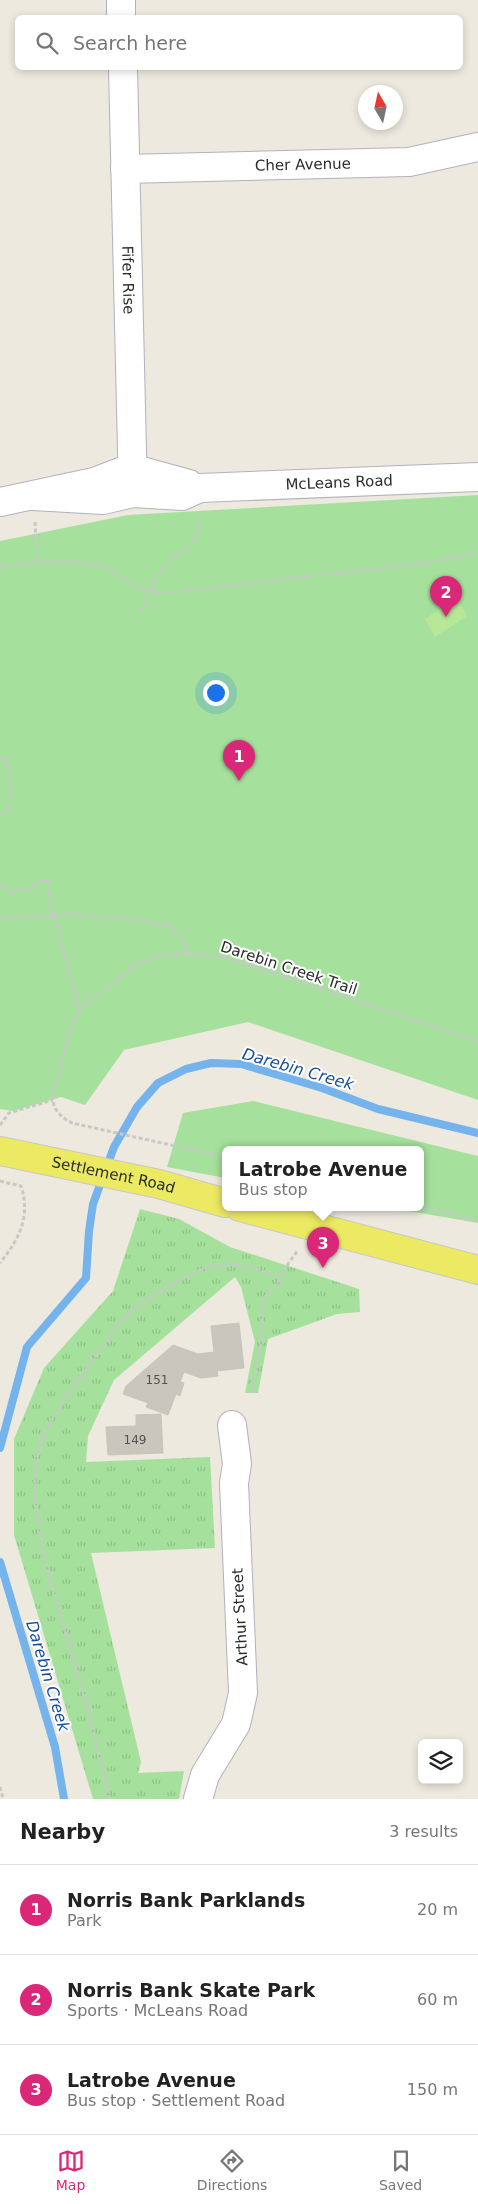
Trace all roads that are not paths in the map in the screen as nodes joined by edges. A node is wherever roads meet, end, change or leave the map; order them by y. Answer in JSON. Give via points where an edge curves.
{"nodes":[{"id":1,"x":121,"y":0,"type":"edge"},
{"id":2,"x":121,"y":15,"type":"edge"},
{"id":3,"x":123,"y":70,"type":"edge"},
{"id":4,"x":478,"y":147,"type":"edge"},
{"id":5,"x":125,"y":169,"type":"junction"},
{"id":6,"x":478,"y":477,"type":"edge"},
{"id":7,"x":132,"y":481,"type":"junction"},
{"id":8,"x":0,"y":502,"type":"edge"},
{"id":9,"x":0,"y":1151,"type":"edge"},
{"id":10,"x":222,"y":1202,"type":"edge"},
{"id":11,"x":254,"y":1211,"type":"edge"},
{"id":12,"x":478,"y":1270,"type":"edge"},
{"id":13,"x":232,"y":1424,"type":"dead end"},
{"id":14,"x":198,"y":1799,"type":"edge"}],
"edges":[{"from":1,"to":2,"type":"street"},
{"from":3,"to":5,"type":"street","name":"Fifer Rise"},
{"from":4,"to":5,"type":"street","name":"Cher Avenue","via":[[409,162]]},
{"from":5,"to":7,"type":"street","name":"Fifer Rise"},
{"from":6,"to":7,"type":"street","name":"McLeans Road","via":[[200,488],[182,496]]},
{"from":7,"to":8,"type":"street","name":"McLeans Road","via":[[119,472],[94,482]]},
{"from":9,"to":10,"type":"main road","name":"Settlement Road","via":[[159,1184]]},
{"from":11,"to":12,"type":"main road"},
{"from":13,"to":14,"type":"street","name":"Arthur Street","via":[[237,1464],[234,1484],[243,1693],[236,1724],[205,1775]]}]}
